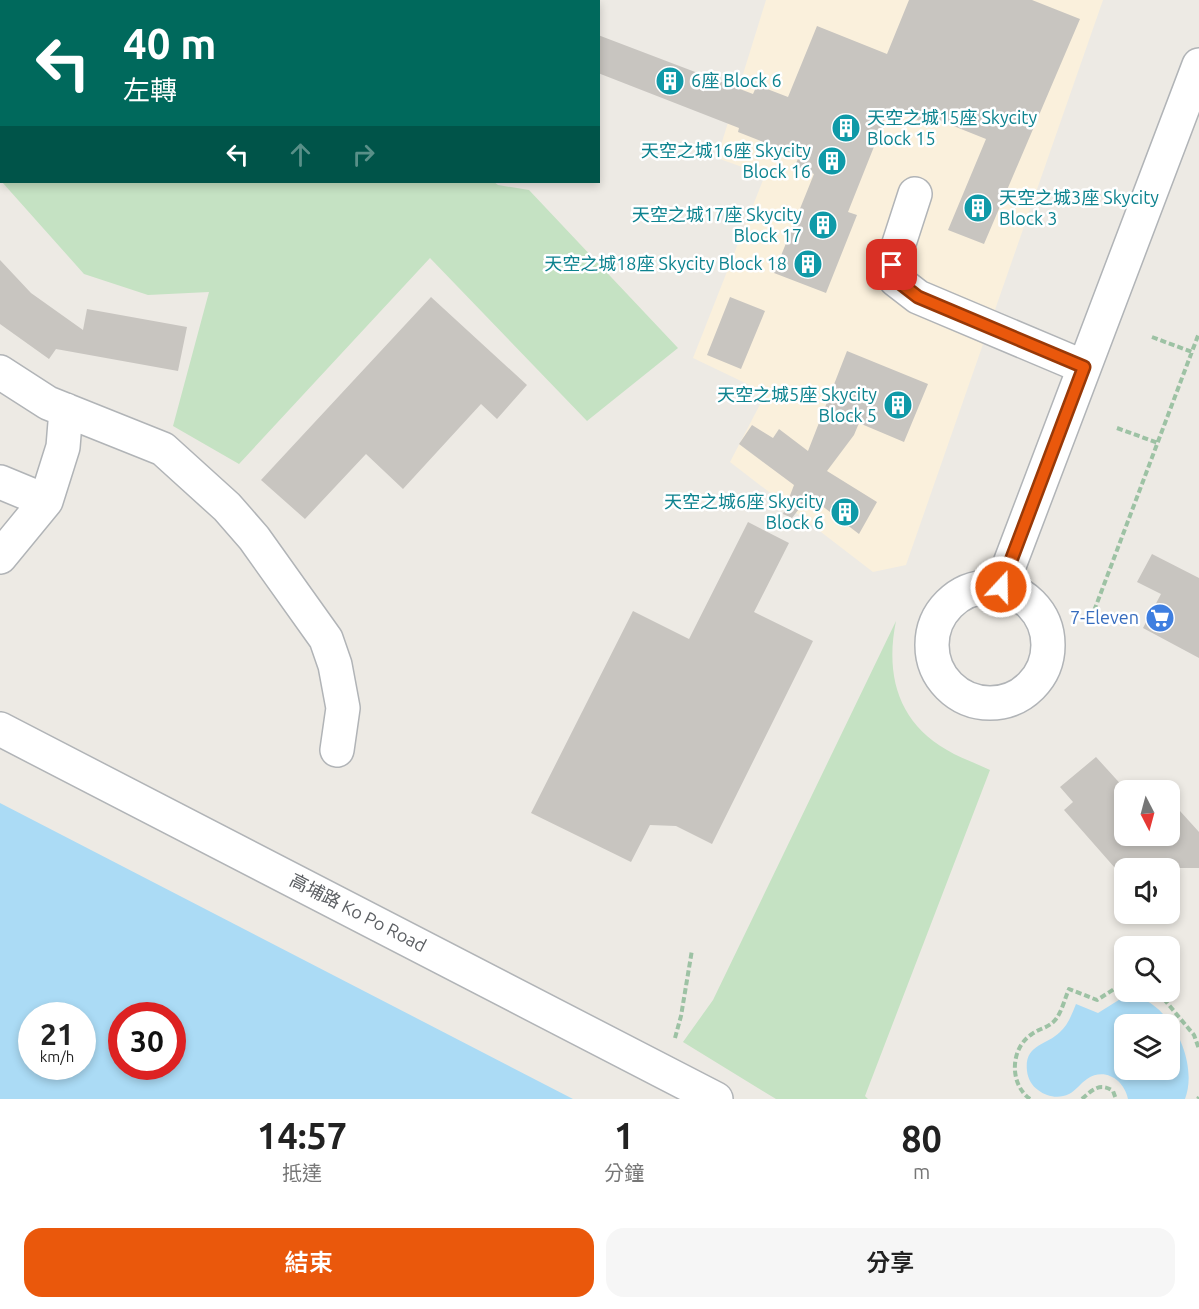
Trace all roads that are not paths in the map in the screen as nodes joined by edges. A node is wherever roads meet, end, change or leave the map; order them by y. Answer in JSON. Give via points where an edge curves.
{"nodes":[{"id":1,"x":1199,"y":65,"type":"edge"},
{"id":2,"x":915,"y":195,"type":"dead end"},
{"id":3,"x":1084,"y":367,"type":"junction"},
{"id":4,"x":0,"y":372,"type":"edge"},
{"id":5,"x":66,"y":410,"type":"junction"},
{"id":6,"x":0,"y":482,"type":"edge"},
{"id":7,"x":46,"y":501,"type":"junction"},
{"id":8,"x":0,"y":556,"type":"edge"},
{"id":9,"x":1001,"y":587,"type":"dead end"},
{"id":10,"x":0,"y":729,"type":"edge"},
{"id":11,"x":338,"y":750,"type":"dead end"},
{"id":12,"x":716,"y":1099,"type":"edge"}],
"edges":[{"from":1,"to":3,"type":"street"},
{"from":2,"to":3,"type":"street","via":[[892,265],[896,280],[918,297]]},
{"from":3,"to":9,"type":"street"},
{"from":4,"to":5,"type":"street"},
{"from":5,"to":7,"type":"street","via":[[63,447]]},
{"from":5,"to":11,"type":"street","via":[[163,449],[254,538],[326,639],[343,708]]},
{"from":6,"to":7,"type":"street"},
{"from":7,"to":8,"type":"street"},
{"from":10,"to":12,"type":"street","name":"高埔路 Ko Po Road"}]}
